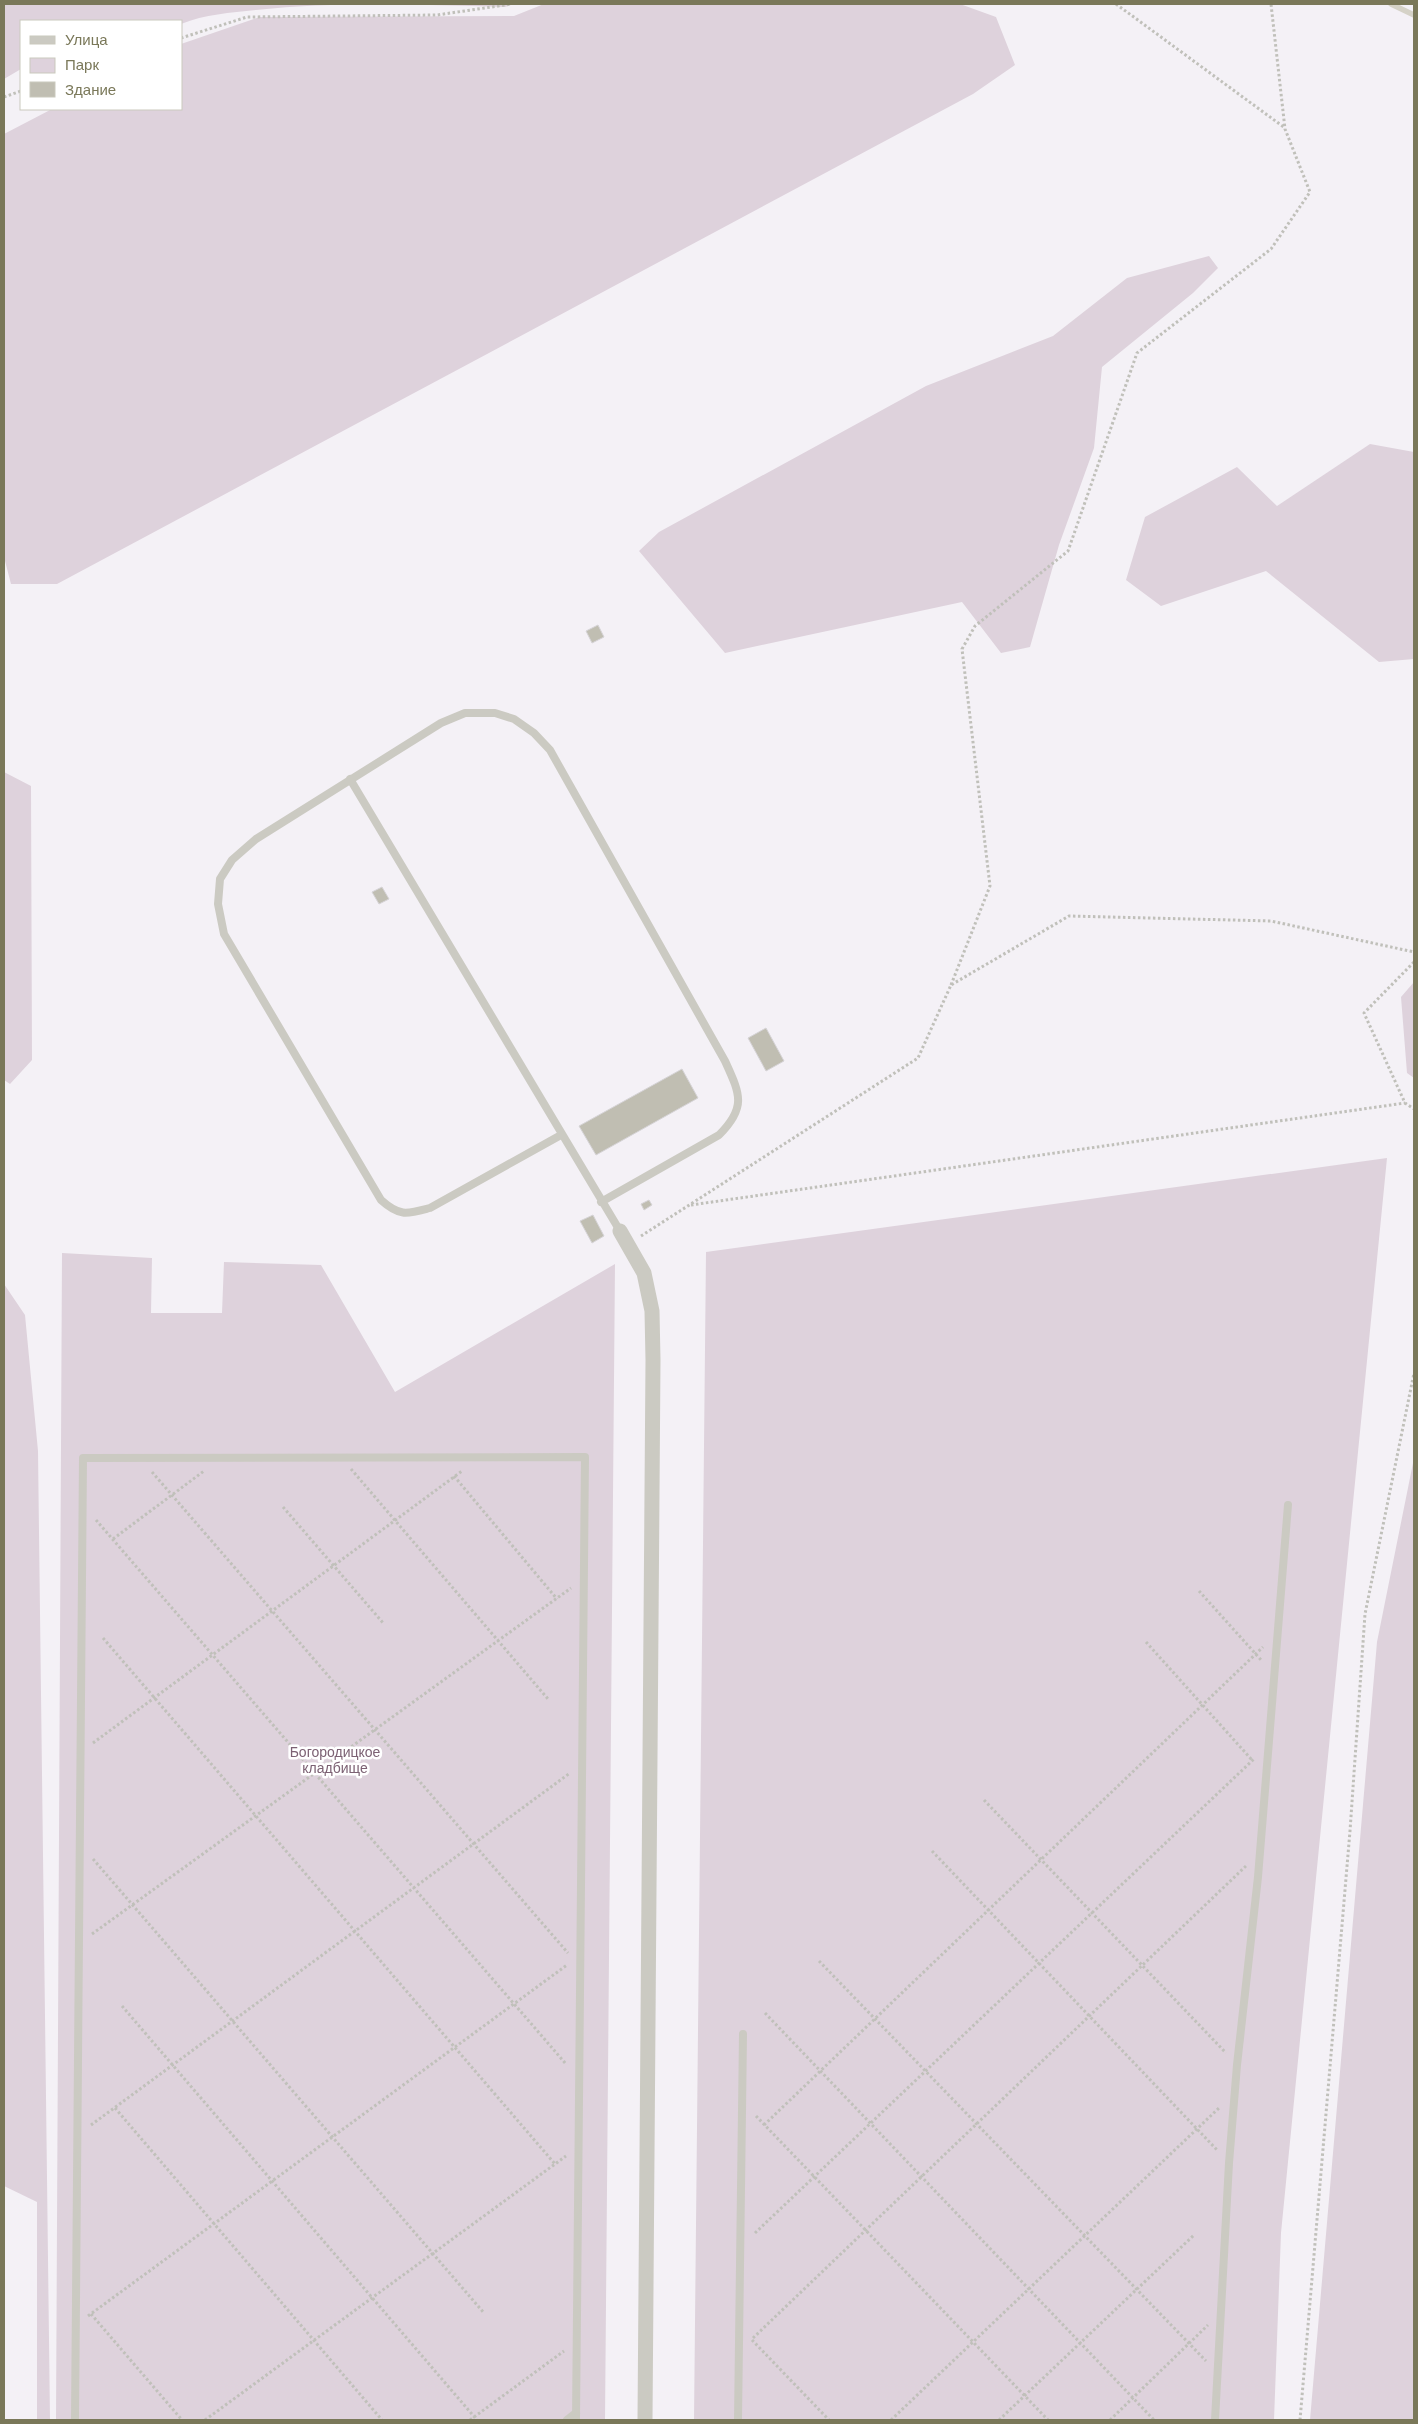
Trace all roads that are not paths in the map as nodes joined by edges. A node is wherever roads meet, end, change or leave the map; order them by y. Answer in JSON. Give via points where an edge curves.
{"nodes":[{"id":1,"x":350,"y":779,"type":"junction"},
{"id":2,"x":561,"y":1135,"type":"junction"},
{"id":3,"x":601,"y":1202,"type":"junction"},
{"id":4,"x":620,"y":1231,"type":"joint"},
{"id":5,"x":1288,"y":1504,"type":"dead end"},
{"id":6,"x":743,"y":2034,"type":"dead end"},
{"id":7,"x":576,"y":2416,"type":"edge"},
{"id":8,"x":75,"y":2420,"type":"edge"},
{"id":9,"x":567,"y":2420,"type":"edge"},
{"id":10,"x":645,"y":2420,"type":"edge"},
{"id":11,"x":738,"y":2420,"type":"edge"},
{"id":12,"x":1215,"y":2420,"type":"edge"}],
"edges":[{"from":1,"to":2,"type":"lane"},
{"from":1,"to":2,"type":"lane","via":[[256,839],[232,860],[220,879],[218,904],[224,934],[381,1200],[393,1211],[409,1213],[430,1208]]},
{"from":1,"to":3,"type":"lane","via":[[441,723],[465,713],[495,714],[514,719],[550,750],[720,1052],[738,1090],[738,1109],[732,1122],[719,1135]]},
{"from":2,"to":3,"type":"lane"},
{"from":3,"to":4,"type":"lane"},
{"from":4,"to":10,"type":"street","via":[[644,1273],[652,1311]]},
{"from":5,"to":12,"type":"lane","via":[[1258,1877],[1229,2163]]},
{"from":6,"to":11,"type":"lane"},
{"from":7,"to":8,"type":"lane","via":[[585,1457],[83,1458]]},
{"from":7,"to":9,"type":"lane"}]}
